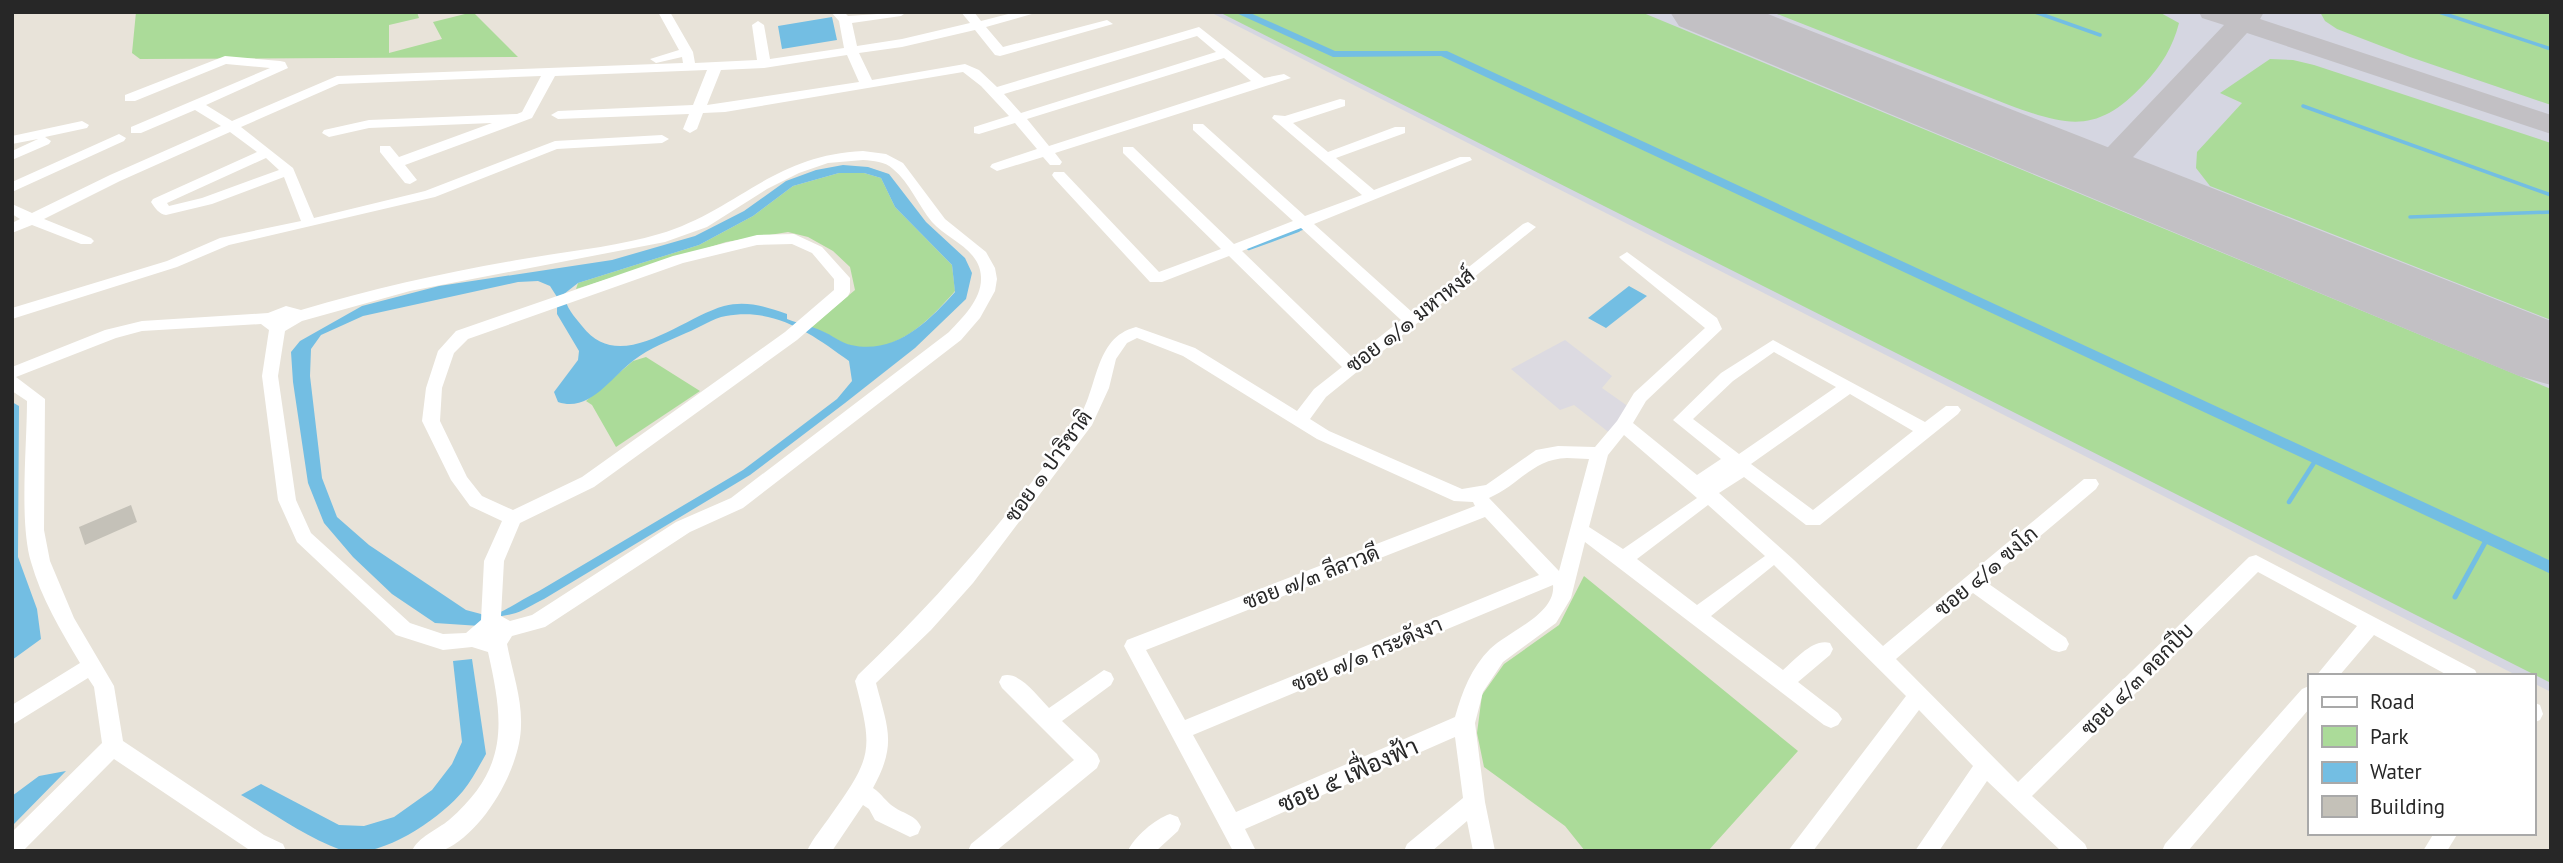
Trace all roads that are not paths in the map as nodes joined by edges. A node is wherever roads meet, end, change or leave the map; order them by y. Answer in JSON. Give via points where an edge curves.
{"nodes":[{"id":1,"x":664,"y":12,"type":"edge"},
{"id":2,"x":901,"y":12,"type":"edge"},
{"id":3,"x":967,"y":12,"type":"edge"},
{"id":4,"x":1033,"y":12,"type":"edge"},
{"id":5,"x":841,"y":16,"type":"edge"},
{"id":6,"x":1107,"y":24,"type":"dead end"},
{"id":7,"x":758,"y":25,"type":"dead end"},
{"id":8,"x":977,"y":26,"type":"junction"},
{"id":9,"x":851,"y":50,"type":"junction"},
{"id":10,"x":1226,"y":53,"type":"junction"},
{"id":11,"x":688,"y":59,"type":"junction"},
{"id":12,"x":764,"y":64,"type":"junction"},
{"id":13,"x":716,"y":65,"type":"junction"},
{"id":14,"x":549,"y":74,"type":"junction"},
{"id":15,"x":1284,"y":78,"type":"dead end"},
{"id":16,"x":1261,"y":82,"type":"junction"},
{"id":17,"x":867,"y":84,"type":"junction"},
{"id":18,"x":995,"y":92,"type":"junction"},
{"id":19,"x":130,"y":98,"type":"dead end"},
{"id":20,"x":1340,"y":103,"type":"dead end"},
{"id":21,"x":197,"y":105,"type":"junction"},
{"id":22,"x":697,"y":110,"type":"junction"},
{"id":23,"x":558,"y":115,"type":"dead end"},
{"id":24,"x":519,"y":118,"type":"junction"},
{"id":25,"x":1017,"y":118,"type":"junction"},
{"id":26,"x":82,"y":125,"type":"dead end"},
{"id":27,"x":1198,"y":127,"type":"dead end"},
{"id":28,"x":230,"y":128,"type":"junction"},
{"id":29,"x":690,"y":129,"type":"dead end"},
{"id":30,"x":136,"y":130,"type":"dead end"},
{"id":31,"x":979,"y":130,"type":"dead end"},
{"id":32,"x":55,"y":131,"type":"junction"},
{"id":33,"x":1400,"y":131,"type":"dead end"},
{"id":34,"x":329,"y":133,"type":"dead end"},
{"id":35,"x":119,"y":138,"type":"dead end"},
{"id":36,"x":662,"y":139,"type":"dead end"},
{"id":37,"x":12,"y":140,"type":"edge"},
{"id":38,"x":385,"y":149,"type":"dead end"},
{"id":39,"x":1128,"y":150,"type":"dead end"},
{"id":40,"x":266,"y":153,"type":"junction"},
{"id":41,"x":12,"y":156,"type":"edge"},
{"id":42,"x":1325,"y":157,"type":"junction"},
{"id":43,"x":1465,"y":160,"type":"dead end"},
{"id":44,"x":397,"y":163,"type":"junction"},
{"id":45,"x":1053,"y":163,"type":"junction"},
{"id":46,"x":997,"y":167,"type":"dead end"},
{"id":47,"x":288,"y":171,"type":"junction"},
{"id":48,"x":410,"y":180,"type":"dead end"},
{"id":49,"x":12,"y":188,"type":"edge"},
{"id":50,"x":1372,"y":196,"type":"junction"},
{"id":51,"x":12,"y":208,"type":"edge"},
{"id":52,"x":31,"y":219,"type":"junction"},
{"id":53,"x":310,"y":222,"type":"junction"},
{"id":54,"x":1303,"y":222,"type":"junction"},
{"id":55,"x":1528,"y":227,"type":"dead end"},
{"id":56,"x":12,"y":229,"type":"edge"},
{"id":57,"x":86,"y":241,"type":"dead end"},
{"id":58,"x":1231,"y":250,"type":"junction"},
{"id":59,"x":1628,"y":257,"type":"dead end"},
{"id":60,"x":12,"y":314,"type":"edge"},
{"id":61,"x":282,"y":321,"type":"junction"},
{"id":62,"x":1412,"y":321,"type":"junction"},
{"id":63,"x":1351,"y":366,"type":"junction"},
{"id":64,"x":12,"y":373,"type":"edge"},
{"id":65,"x":12,"y":382,"type":"edge"},
{"id":66,"x":1849,"y":386,"type":"junction"},
{"id":67,"x":1952,"y":411,"type":"dead end"},
{"id":68,"x":1298,"y":421,"type":"junction"},
{"id":69,"x":1623,"y":425,"type":"junction"},
{"id":70,"x":1926,"y":431,"type":"junction"},
{"id":71,"x":1600,"y":453,"type":"junction"},
{"id":72,"x":1738,"y":464,"type":"junction"},
{"id":73,"x":2090,"y":484,"type":"dead end"},
{"id":74,"x":1699,"y":494,"type":"junction"},
{"id":75,"x":1483,"y":502,"type":"junction"},
{"id":76,"x":513,"y":519,"type":"junction"},
{"id":77,"x":1578,"y":530,"type":"junction"},
{"id":78,"x":1623,"y":559,"type":"junction"},
{"id":79,"x":1766,"y":563,"type":"dead end"},
{"id":80,"x":1560,"y":579,"type":"junction"},
{"id":81,"x":1973,"y":583,"type":"junction"},
{"id":82,"x":1697,"y":616,"type":"junction"},
{"id":83,"x":2372,"y":623,"type":"junction"},
{"id":84,"x":492,"y":627,"type":"junction"},
{"id":85,"x":2059,"y":644,"type":"dead end"},
{"id":86,"x":1822,"y":649,"type":"dead end"},
{"id":87,"x":1883,"y":658,"type":"junction"},
{"id":88,"x":92,"y":666,"type":"junction"},
{"id":89,"x":2328,"y":674,"type":"edge"},
{"id":90,"x":2465,"y":674,"type":"edge"},
{"id":91,"x":1104,"y":679,"type":"dead end"},
{"id":92,"x":1009,"y":682,"type":"dead end"},
{"id":93,"x":1783,"y":682,"type":"junction"},
{"id":94,"x":1918,"y":696,"type":"junction"},
{"id":95,"x":2308,"y":696,"type":"edge"},
{"id":96,"x":12,"y":716,"type":"edge"},
{"id":97,"x":1831,"y":719,"type":"dead end"},
{"id":98,"x":1048,"y":720,"type":"junction"},
{"id":99,"x":1464,"y":723,"type":"junction"},
{"id":100,"x":1181,"y":731,"type":"junction"},
{"id":101,"x":113,"y":746,"type":"junction"},
{"id":102,"x":1985,"y":766,"type":"junction"},
{"id":103,"x":858,"y":791,"type":"junction"},
{"id":104,"x":2017,"y":797,"type":"junction"},
{"id":105,"x":1474,"y":802,"type":"junction"},
{"id":106,"x":1170,"y":824,"type":"dead end"},
{"id":107,"x":1231,"y":825,"type":"junction"},
{"id":108,"x":910,"y":827,"type":"dead end"},
{"id":109,"x":2446,"y":835,"type":"edge"},
{"id":110,"x":12,"y":847,"type":"edge"},
{"id":111,"x":2066,"y":847,"type":"edge"},
{"id":112,"x":275,"y":851,"type":"edge"},
{"id":113,"x":423,"y":851,"type":"edge"},
{"id":114,"x":818,"y":851,"type":"edge"},
{"id":115,"x":979,"y":851,"type":"edge"},
{"id":116,"x":1139,"y":851,"type":"edge"},
{"id":117,"x":1245,"y":851,"type":"edge"},
{"id":118,"x":1415,"y":851,"type":"edge"},
{"id":119,"x":1484,"y":851,"type":"edge"},
{"id":120,"x":1799,"y":851,"type":"edge"},
{"id":121,"x":1926,"y":851,"type":"edge"},
{"id":122,"x":2173,"y":851,"type":"edge"},
{"id":123,"x":2434,"y":851,"type":"edge"}],
"edges":[{"from":1,"to":11,"type":"street"},
{"from":2,"to":5,"type":"street"},
{"from":3,"to":8,"type":"street"},
{"from":4,"to":8,"type":"street"},
{"from":5,"to":9,"type":"street"},
{"from":6,"to":8,"type":"street","via":[[1000,52]]},
{"from":7,"to":12,"type":"street"},
{"from":8,"to":9,"type":"street"},
{"from":9,"to":12,"type":"street"},
{"from":9,"to":17,"type":"street"},
{"from":10,"to":16,"type":"street"},
{"from":10,"to":18,"type":"street","via":[[1199,31]]},
{"from":10,"to":25,"type":"street"},
{"from":11,"to":13,"type":"street"},
{"from":11,"to":14,"type":"street"},
{"from":12,"to":13,"type":"street"},
{"from":13,"to":22,"type":"street"},
{"from":14,"to":24,"type":"street","via":[[527,115]]},
{"from":14,"to":28,"type":"street","via":[[337,80]]},
{"from":15,"to":16,"type":"street"},
{"from":16,"to":45,"type":"street"},
{"from":17,"to":18,"type":"street","via":[[965,68]]},
{"from":17,"to":22,"type":"street"},
{"from":18,"to":25,"type":"street"},
{"from":19,"to":21,"type":"street","via":[[225,60],[280,65],[276,72]]},
{"from":20,"to":42,"type":"street","via":[[1282,120]]},
{"from":21,"to":28,"type":"street"},
{"from":21,"to":30,"type":"street"},
{"from":22,"to":23,"type":"street"},
{"from":22,"to":29,"type":"street"},
{"from":24,"to":34,"type":"street","via":[[369,124]]},
{"from":24,"to":44,"type":"street"},
{"from":25,"to":31,"type":"street"},
{"from":25,"to":45,"type":"street"},
{"from":26,"to":32,"type":"street"},
{"from":27,"to":54,"type":"street"},
{"from":28,"to":40,"type":"street"},
{"from":28,"to":52,"type":"street"},
{"from":32,"to":37,"type":"street"},
{"from":32,"to":41,"type":"street","via":[[50,139]]},
{"from":33,"to":42,"type":"street"},
{"from":35,"to":49,"type":"street"},
{"from":36,"to":53,"type":"street","via":[[555,145],[430,194]]},
{"from":38,"to":44,"type":"street"},
{"from":39,"to":58,"type":"street"},
{"from":40,"to":47,"type":"street"},
{"from":40,"to":47,"type":"street","via":[[158,202],[166,211]]},
{"from":42,"to":50,"type":"street"},
{"from":43,"to":50,"type":"street"},
{"from":44,"to":48,"type":"street"},
{"from":45,"to":46,"type":"street"},
{"from":45,"to":58,"type":"street","via":[[1156,279]]},
{"from":47,"to":53,"type":"street","via":[[299,191],[302,215]]},
{"from":50,"to":54,"type":"street"},
{"from":51,"to":52,"type":"street"},
{"from":52,"to":56,"type":"street"},
{"from":52,"to":57,"type":"street"},
{"from":53,"to":60,"type":"street","via":[[225,241],[172,264]]},
{"from":54,"to":58,"type":"street"},
{"from":54,"to":62,"type":"street"},
{"from":55,"to":62,"type":"street","name":"ซอย ๑/๑ มหาหงส์"},
{"from":58,"to":63,"type":"street"},
{"from":59,"to":69,"type":"street","via":[[1714,329],[1640,397]]},
{"from":61,"to":64,"type":"street","via":[[142,326]]},
{"from":61,"to":84,"type":"street","via":[[275,335],[270,376],[287,500],[304,537],[403,629],[443,642],[467,641]]},
{"from":61,"to":84,"type":"street","via":[[425,281],[667,237],[704,223],[774,177],[799,166],[850,156],[884,157],[907,174],[940,221],[988,264],[986,298],[975,315],[914,371],[737,503],[684,527],[538,621]]},
{"from":62,"to":63,"type":"street","name":"ซอย ๑/๑ มหาหงส์"},
{"from":63,"to":68,"type":"street","name":"ซอย ๑/๑ มหาหงส์","via":[[1320,393]]},
{"from":65,"to":88,"type":"street","via":[[36,399],[35,530],[40,561],[65,621]]},
{"from":66,"to":70,"type":"street"},
{"from":66,"to":72,"type":"street"},
{"from":66,"to":72,"type":"street","via":[[1773,345],[1727,377],[1682,419]]},
{"from":67,"to":70,"type":"street"},
{"from":68,"to":75,"type":"street","name":"ซอย ๑ ปาริชาติ","via":[[1444,491]]},
{"from":68,"to":103,"type":"street","name":"ซอย ๑ ปาริชาติ","via":[[1189,352],[1136,332],[1121,339],[1108,359],[1086,421],[966,578],[865,681],[878,751]]},
{"from":69,"to":71,"type":"street"},
{"from":69,"to":74,"type":"street"},
{"from":70,"to":72,"type":"street","via":[[1813,520]]},
{"from":71,"to":75,"type":"street","via":[[1537,457]]},
{"from":71,"to":77,"type":"street"},
{"from":72,"to":74,"type":"street"},
{"from":73,"to":81,"type":"street","name":"ซอย ๔/๑ ฃงโก"},
{"from":74,"to":78,"type":"street"},
{"from":74,"to":87,"type":"street","via":[[1788,565]]},
{"from":75,"to":80,"type":"street"},
{"from":75,"to":100,"type":"street","name":"ซอย ๗/๓ ลีลาวดี","via":[[1134,646]]},
{"from":76,"to":76,"type":"street","via":[[476,501],[460,480],[431,421],[434,388],[446,351],[462,335],[678,259],[757,240],[794,239],[817,250],[844,284],[842,292],[791,336],[691,410],[588,482]]},
{"from":76,"to":84,"type":"street","via":[[494,561]]},
{"from":77,"to":78,"type":"street"},
{"from":77,"to":80,"type":"street"},
{"from":78,"to":82,"type":"street"},
{"from":79,"to":82,"type":"street"},
{"from":80,"to":99,"type":"street","via":[[1561,598],[1549,617],[1496,656],[1473,688]]},
{"from":80,"to":100,"type":"street","name":"ซอย ๗/๑ กระดังงา"},
{"from":81,"to":85,"type":"street"},
{"from":81,"to":87,"type":"street","name":"ซอย ๔/๑ ฃงโก"},
{"from":82,"to":93,"type":"street"},
{"from":83,"to":89,"type":"street"},
{"from":83,"to":90,"type":"street"},
{"from":83,"to":104,"type":"street","name":"ซอย ๔/๓ ดอกปีบ","via":[[2256,562]]},
{"from":84,"to":113,"type":"street","via":[[511,725],[507,761],[479,807]]},
{"from":86,"to":93,"type":"street"},
{"from":87,"to":94,"type":"street"},
{"from":88,"to":96,"type":"street"},
{"from":88,"to":101,"type":"street","via":[[104,686]]},
{"from":91,"to":98,"type":"street"},
{"from":92,"to":98,"type":"street"},
{"from":93,"to":97,"type":"street"},
{"from":94,"to":102,"type":"street"},
{"from":94,"to":120,"type":"street"},
{"from":95,"to":122,"type":"street"},
{"from":98,"to":115,"type":"street","via":[[1088,761]]},
{"from":99,"to":105,"type":"street"},
{"from":99,"to":107,"type":"street","name":"ซอย ๕ เฟื่องฟ้า"},
{"from":100,"to":107,"type":"street"},
{"from":101,"to":110,"type":"street"},
{"from":101,"to":112,"type":"street"},
{"from":102,"to":104,"type":"street"},
{"from":102,"to":121,"type":"street"},
{"from":103,"to":108,"type":"street","via":[[877,802],[883,813]]},
{"from":103,"to":114,"type":"street","name":"ซอย ๑ ปาริชาติ"},
{"from":104,"to":111,"type":"street"},
{"from":105,"to":118,"type":"street"},
{"from":105,"to":119,"type":"street"},
{"from":106,"to":116,"type":"street"},
{"from":107,"to":117,"type":"street"},
{"from":109,"to":123,"type":"street"}]}
